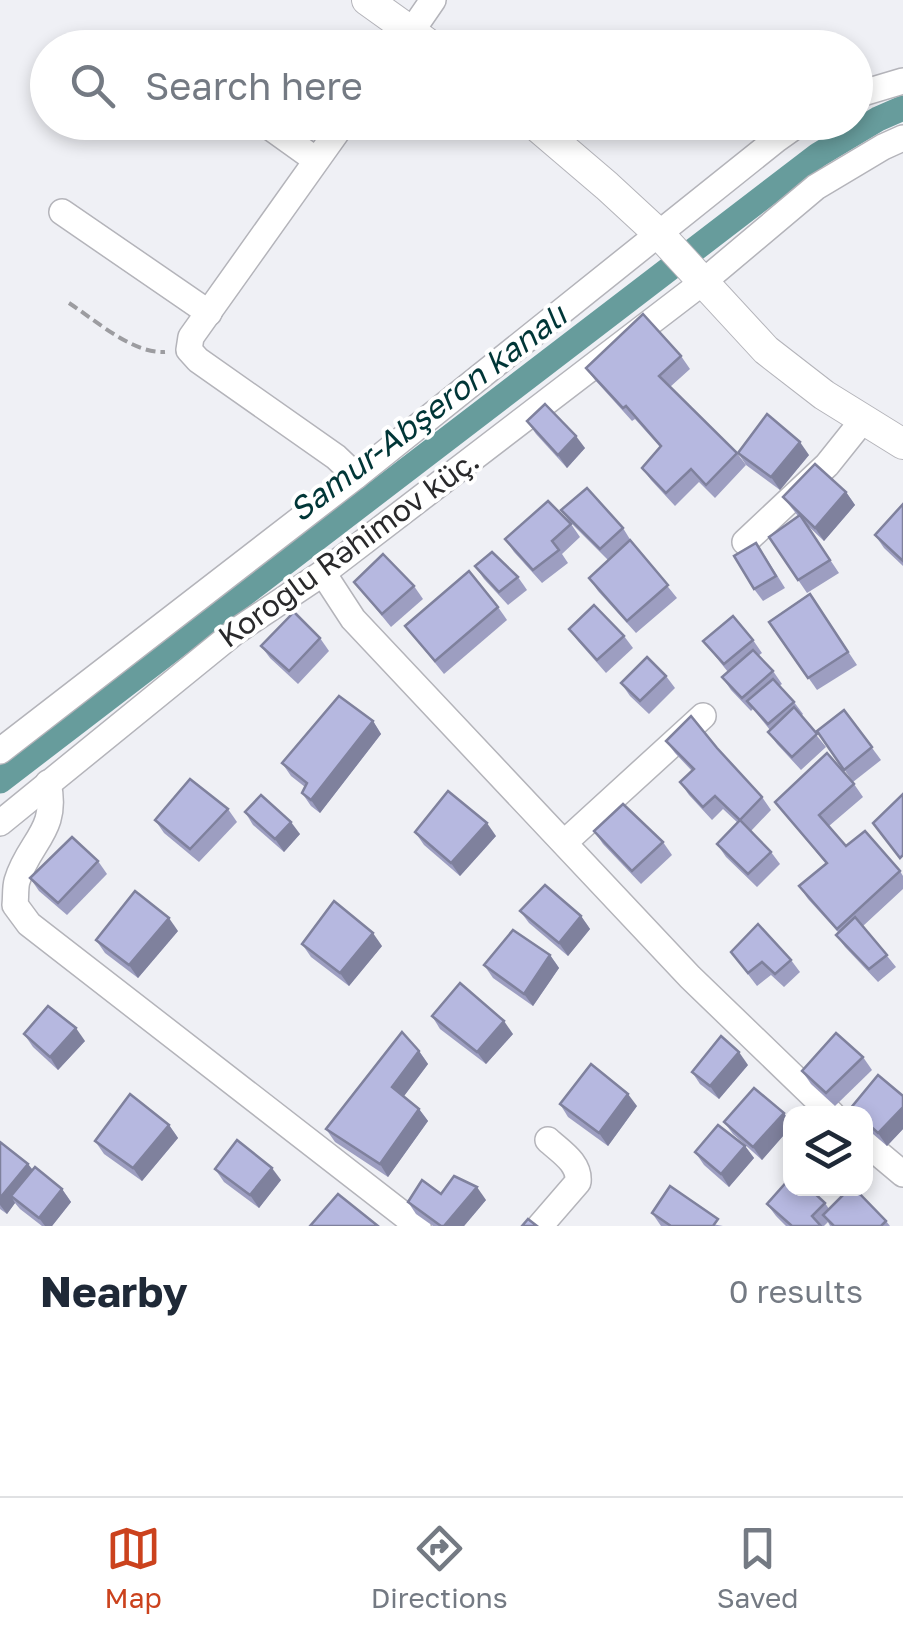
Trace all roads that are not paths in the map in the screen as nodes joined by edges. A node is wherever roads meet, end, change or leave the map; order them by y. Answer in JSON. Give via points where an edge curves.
{"nodes":[{"id":1,"x":367,"y":0,"type":"edge"},
{"id":2,"x":433,"y":0,"type":"edge"},
{"id":3,"x":401,"y":30,"type":"edge"},
{"id":4,"x":420,"y":30,"type":"edge"},
{"id":5,"x":903,"y":81,"type":"edge"},
{"id":6,"x":873,"y":91,"type":"edge"},
{"id":7,"x":903,"y":138,"type":"edge"},
{"id":8,"x":288,"y":140,"type":"edge"},
{"id":9,"x":331,"y":140,"type":"edge"},
{"id":10,"x":553,"y":140,"type":"edge"},
{"id":11,"x":775,"y":140,"type":"edge"},
{"id":12,"x":316,"y":160,"type":"junction"},
{"id":13,"x":62,"y":212,"type":"dead end"},
{"id":14,"x":658,"y":234,"type":"junction"},
{"id":15,"x":703,"y":282,"type":"junction"},
{"id":16,"x":209,"y":312,"type":"junction"},
{"id":17,"x":862,"y":420,"type":"junction"},
{"id":18,"x":903,"y":444,"type":"edge"},
{"id":19,"x":356,"y":476,"type":"junction"},
{"id":20,"x":745,"y":542,"type":"dead end"},
{"id":21,"x":323,"y":573,"type":"junction"},
{"id":22,"x":702,"y":716,"type":"dead end"},
{"id":23,"x":0,"y":751,"type":"edge"},
{"id":24,"x":48,"y":784,"type":"junction"},
{"id":25,"x":0,"y":824,"type":"edge"},
{"id":26,"x":564,"y":842,"type":"junction"},
{"id":27,"x":824,"y":1106,"type":"edge"},
{"id":28,"x":548,"y":1140,"type":"dead end"},
{"id":29,"x":873,"y":1149,"type":"edge"},
{"id":30,"x":903,"y":1174,"type":"edge"},
{"id":31,"x":418,"y":1226,"type":"edge"},
{"id":32,"x":540,"y":1226,"type":"edge"}],
"edges":[{"from":1,"to":3,"type":"street"},
{"from":2,"to":4,"type":"street"},
{"from":5,"to":6,"type":"street"},
{"from":7,"to":15,"type":"street","name":"Koroğlu Rəhimov küç.","via":[[816,188]]},
{"from":8,"to":12,"type":"street"},
{"from":9,"to":12,"type":"street"},
{"from":10,"to":14,"type":"street"},
{"from":11,"to":14,"type":"street","name":"Koroğlu Rəhimov küç."},
{"from":12,"to":16,"type":"street"},
{"from":13,"to":16,"type":"street"},
{"from":14,"to":15,"type":"street"},
{"from":14,"to":19,"type":"street","name":"Koroğlu Rəhimov küç."},
{"from":15,"to":17,"type":"street","via":[[766,350]]},
{"from":15,"to":21,"type":"street","name":"Koroğlu Rəhimov küç."},
{"from":16,"to":19,"type":"street","via":[[190,336],[198,360]]},
{"from":17,"to":18,"type":"street"},
{"from":17,"to":20,"type":"street","via":[[827,466]]},
{"from":19,"to":23,"type":"street","name":"Koroğlu Rəhimov küç."},
{"from":21,"to":24,"type":"street","name":"Koroğlu Rəhimov küç.","via":[[234,632]]},
{"from":21,"to":26,"type":"street","via":[[353,619]]},
{"from":22,"to":26,"type":"street"},
{"from":24,"to":25,"type":"street","name":"Koroğlu Rəhimov küç."},
{"from":24,"to":31,"type":"street","via":[[47,827],[17,882],[15,905],[30,924]]},
{"from":26,"to":27,"type":"street"},
{"from":28,"to":32,"type":"street","via":[[579,1172],[578,1182]]},
{"from":29,"to":30,"type":"street"}]}
